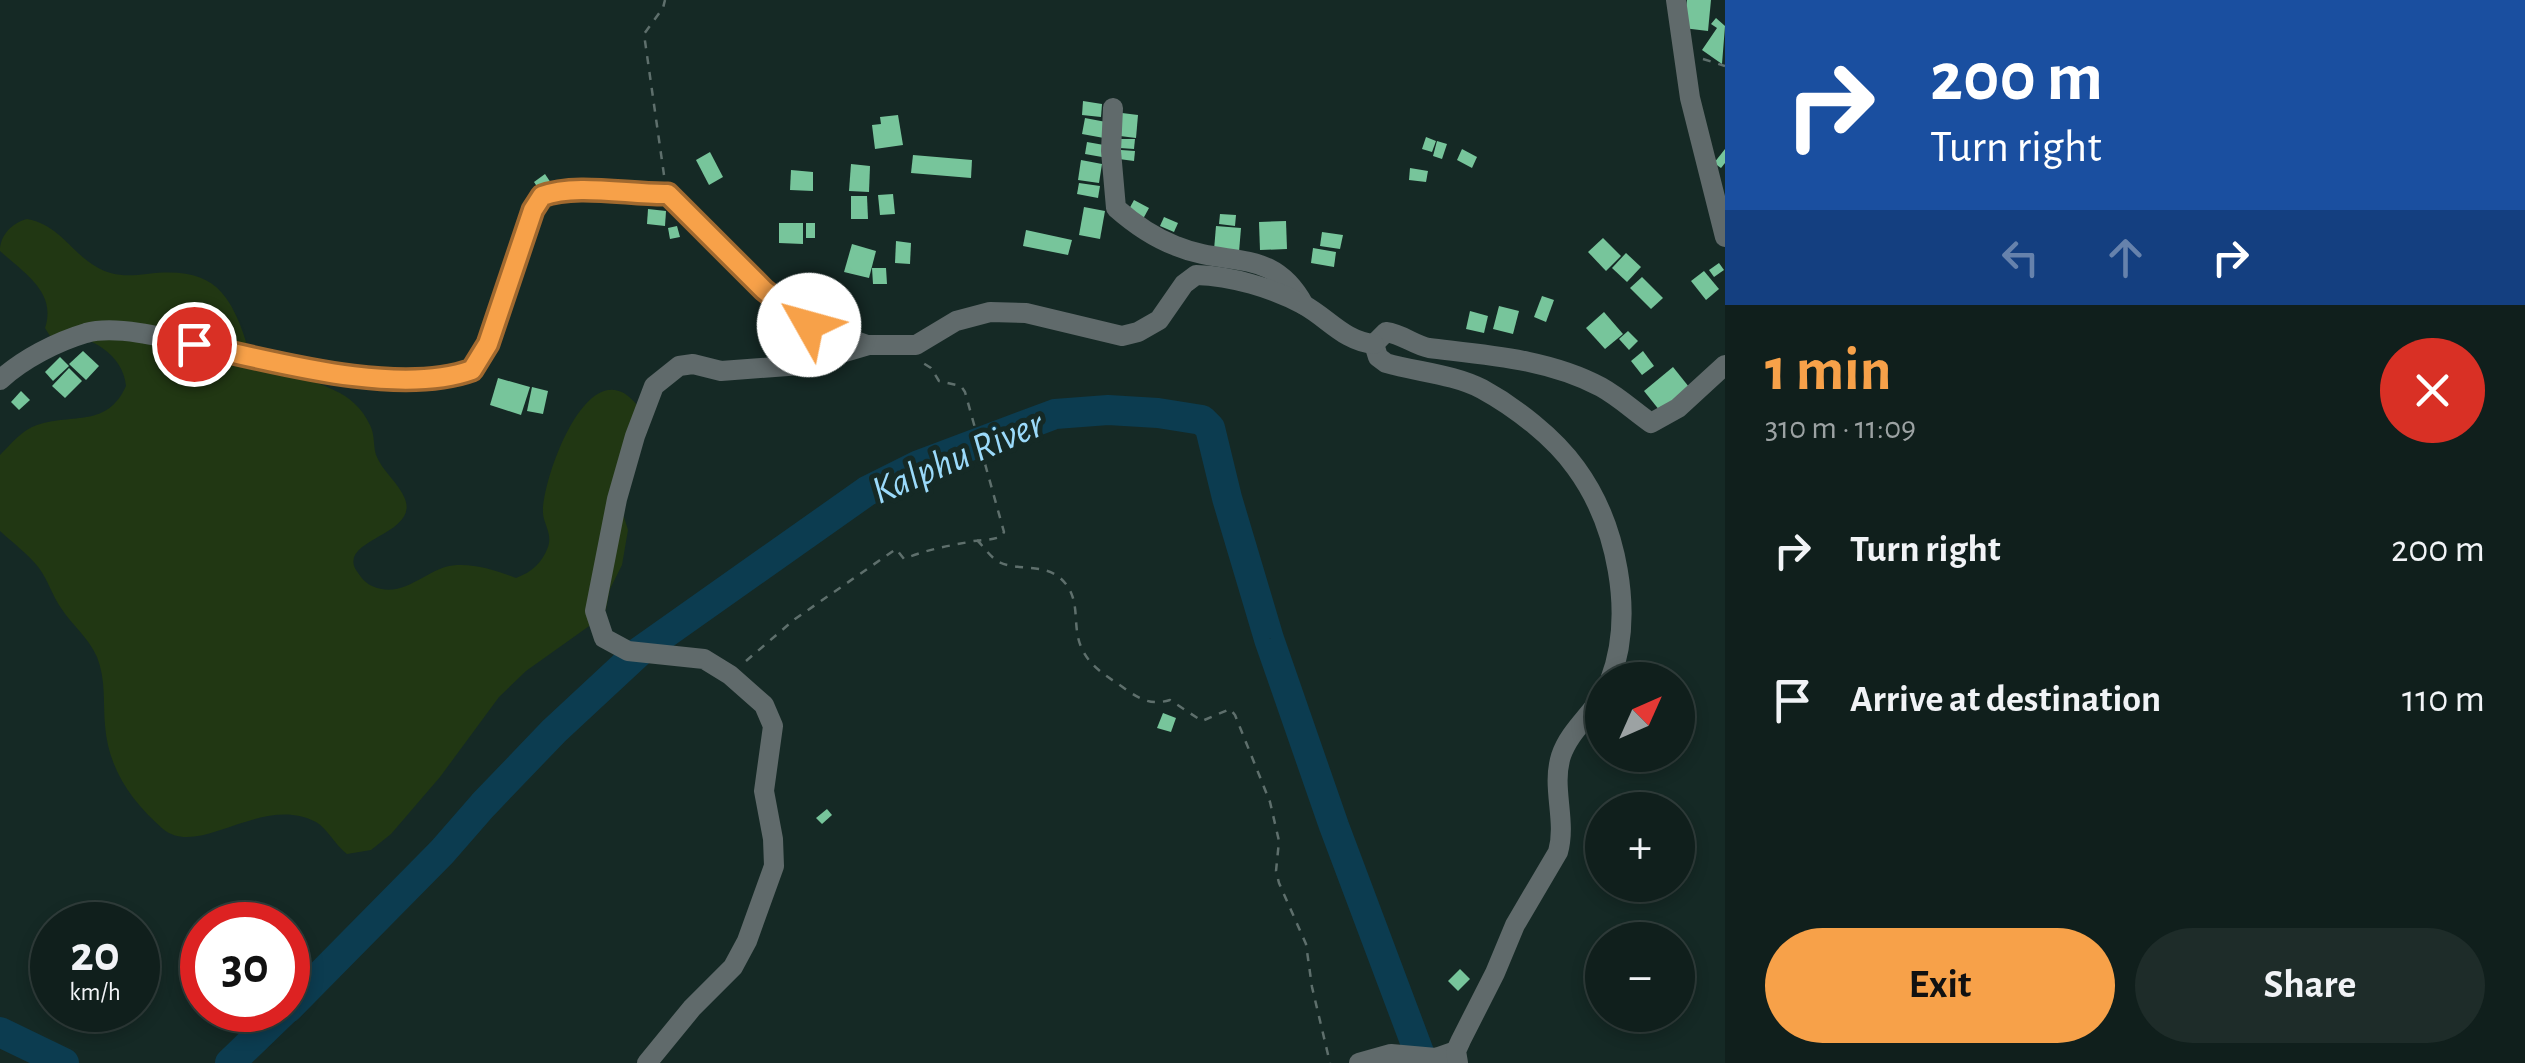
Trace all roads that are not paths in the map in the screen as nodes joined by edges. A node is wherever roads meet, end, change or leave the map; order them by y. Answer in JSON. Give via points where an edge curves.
{"nodes":[{"id":1,"x":1676,"y":0,"type":"edge"},
{"id":2,"x":1113,"y":108,"type":"dead end"},
{"id":3,"x":1725,"y":237,"type":"edge"},
{"id":4,"x":1304,"y":305,"type":"junction"},
{"id":5,"x":1374,"y":344,"type":"junction"},
{"id":6,"x":869,"y":345,"type":"junction"},
{"id":7,"x":1725,"y":365,"type":"edge"},
{"id":8,"x":0,"y":380,"type":"edge"},
{"id":9,"x":1615,"y":662,"type":"edge"},
{"id":10,"x":1585,"y":720,"type":"edge"},
{"id":11,"x":1457,"y":1057,"type":"edge"},
{"id":12,"x":647,"y":1063,"type":"edge"},
{"id":13,"x":1359,"y":1063,"type":"edge"}],
"edges":[{"from":1,"to":3,"type":"street","via":[[1690,98]]},
{"from":2,"to":4,"type":"street","via":[[1116,208],[1176,246],[1276,270]]},
{"from":4,"to":5,"type":"street","via":[[1340,332]]},
{"from":4,"to":6,"type":"street","via":[[1228,278],[1196,275],[1159,320],[1122,336],[1026,313],[990,312],[956,321],[916,344]]},
{"from":5,"to":7,"type":"street","via":[[1393,333],[1425,347],[1558,369],[1605,389],[1651,423]]},
{"from":5,"to":9,"type":"street","via":[[1386,363],[1484,390],[1576,467],[1600,515],[1622,596]]},
{"from":6,"to":8,"type":"street","via":[[809,325],[668,194],[571,190],[542,196],[533,210],[488,344],[472,370],[457,376],[382,378],[106,332],[86,333],[22,360]]},
{"from":6,"to":12,"type":"street","via":[[784,368],[679,366],[654,386],[635,436],[595,611],[604,638],[628,650],[704,659],[764,705],[773,726],[764,791],[774,866],[747,941]]},
{"from":10,"to":11,"type":"street","via":[[1561,754],[1556,776],[1558,852],[1526,902]]},
{"from":11,"to":13,"type":"street","via":[[1390,1054]]}]}
